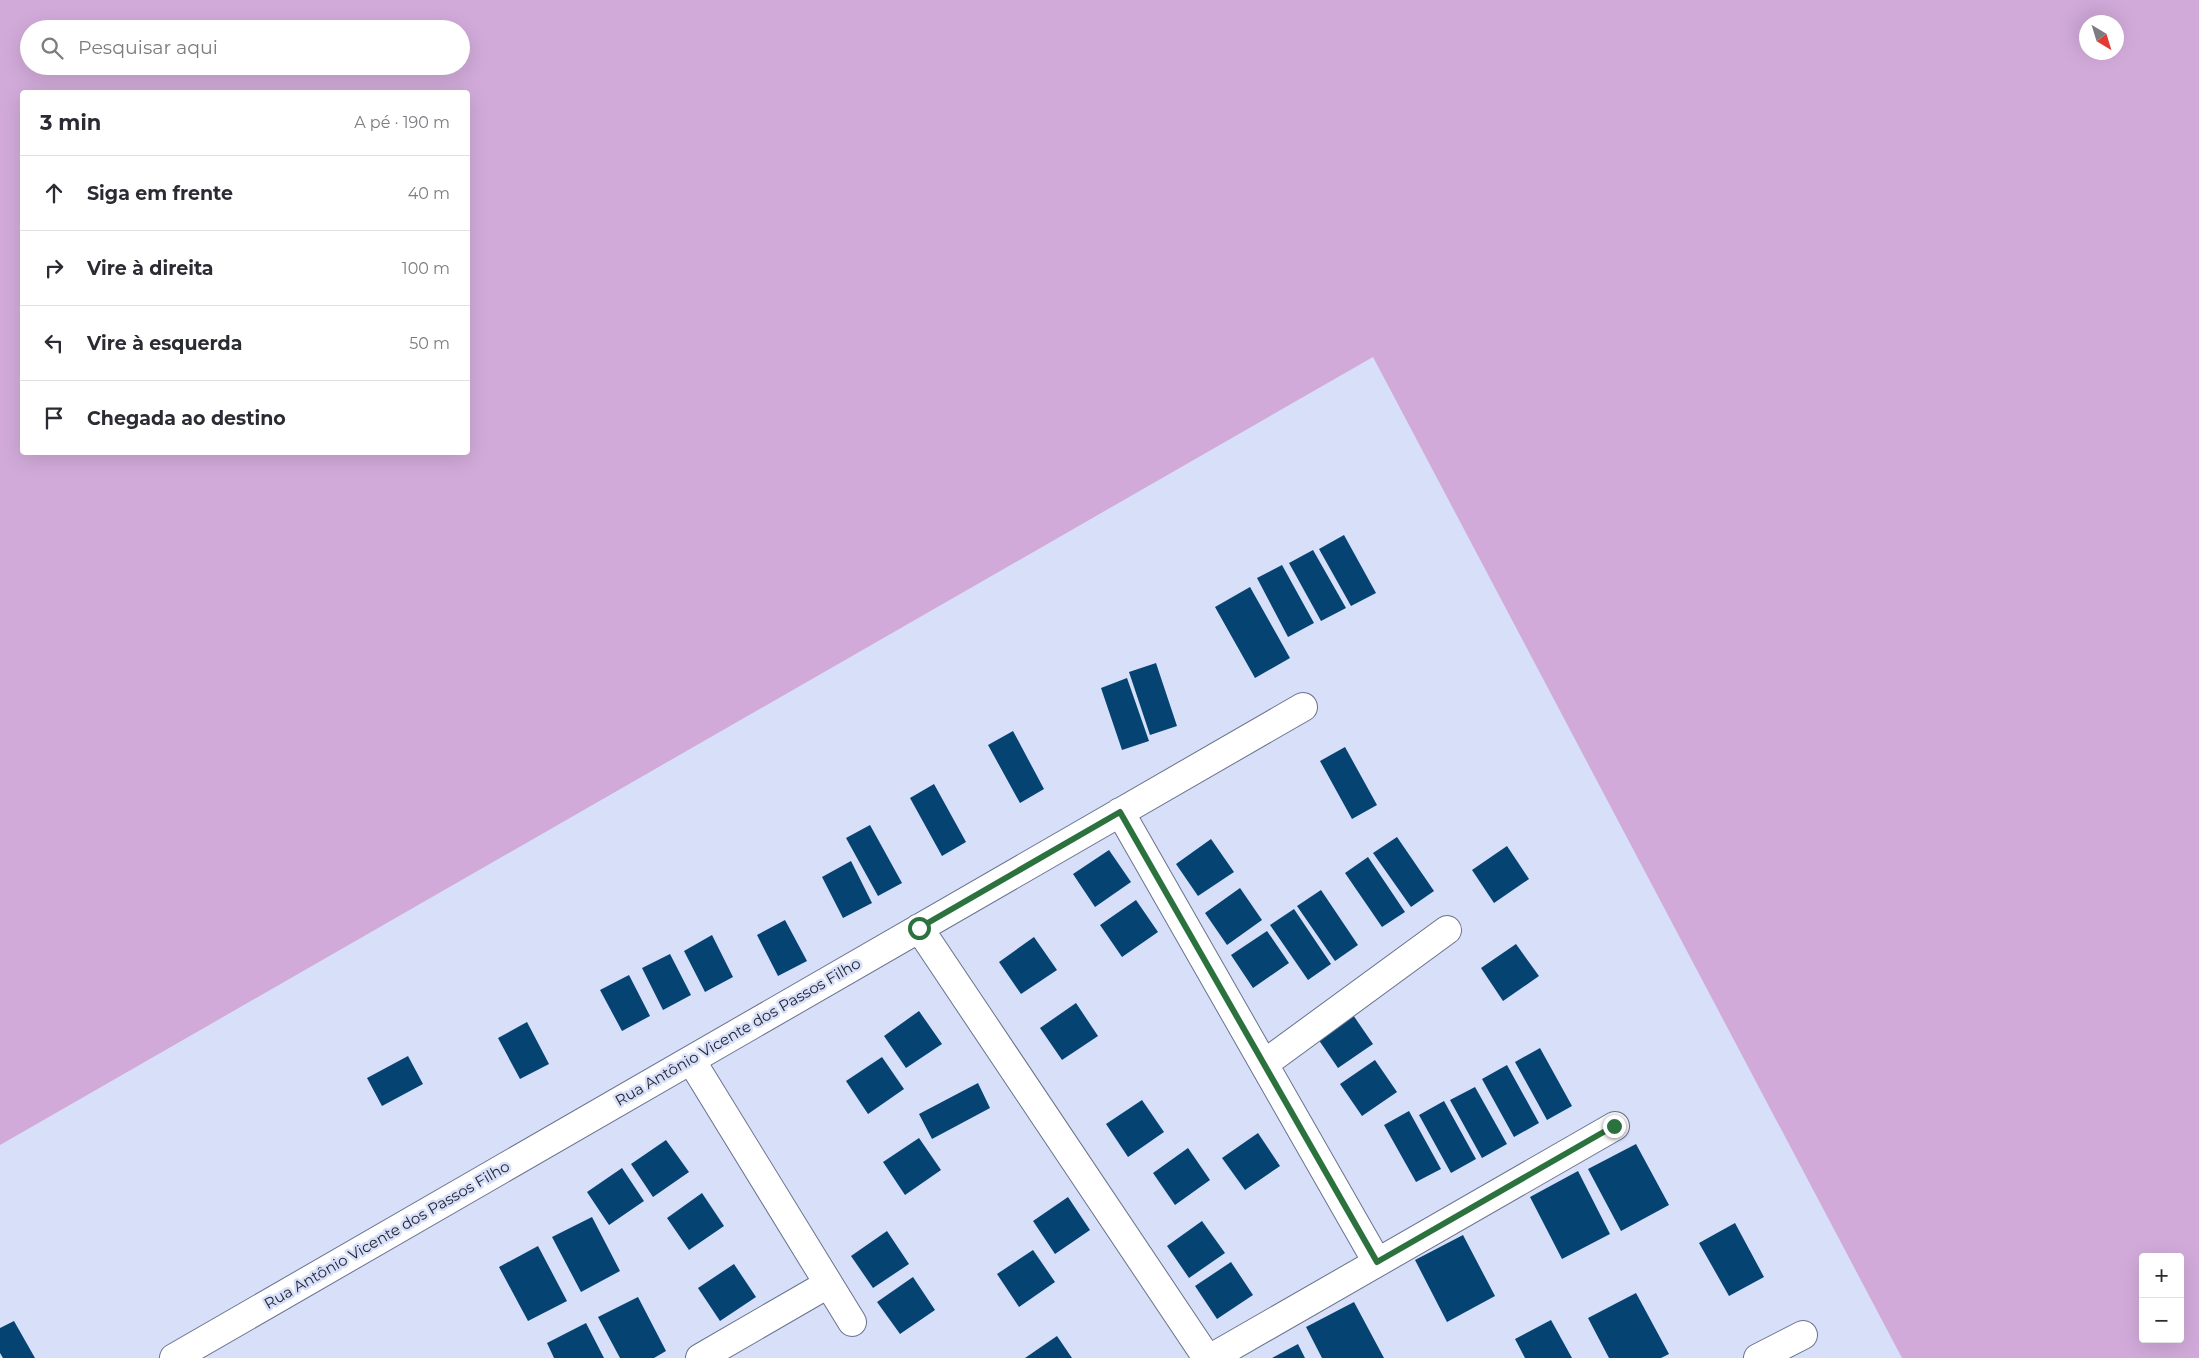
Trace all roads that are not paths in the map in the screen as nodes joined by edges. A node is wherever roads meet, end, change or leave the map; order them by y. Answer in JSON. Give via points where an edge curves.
{"nodes":[{"id":1,"x":1303,"y":707,"type":"dead end"},
{"id":2,"x":1120,"y":812,"type":"junction"},
{"id":3,"x":919,"y":928,"type":"junction"},
{"id":4,"x":1447,"y":930,"type":"dead end"},
{"id":5,"x":691,"y":1060,"type":"junction"},
{"id":6,"x":1264,"y":1064,"type":"junction"},
{"id":7,"x":1614,"y":1126,"type":"dead end"},
{"id":8,"x":1377,"y":1262,"type":"junction"},
{"id":9,"x":828,"y":1284,"type":"junction"},
{"id":10,"x":852,"y":1322,"type":"dead end"},
{"id":11,"x":1803,"y":1335,"type":"dead end"},
{"id":12,"x":174,"y":1358,"type":"edge"},
{"id":13,"x":700,"y":1358,"type":"edge"},
{"id":14,"x":1207,"y":1358,"type":"edge"},
{"id":15,"x":1211,"y":1358,"type":"edge"},
{"id":16,"x":1758,"y":1358,"type":"edge"}],
"edges":[{"from":1,"to":2,"type":"street","name":"Rua Antônio Vicente dos Passos Filho"},
{"from":2,"to":3,"type":"street","name":"Rua Antônio Vicente dos Passos Filho"},
{"from":2,"to":6,"type":"street"},
{"from":3,"to":5,"type":"street","name":"Rua Antônio Vicente dos Passos Filho"},
{"from":3,"to":14,"type":"street"},
{"from":4,"to":6,"type":"street"},
{"from":5,"to":9,"type":"street"},
{"from":5,"to":12,"type":"street","name":"Rua Antônio Vicente dos Passos Filho"},
{"from":6,"to":8,"type":"street"},
{"from":7,"to":8,"type":"street"},
{"from":8,"to":15,"type":"street"},
{"from":9,"to":10,"type":"street"},
{"from":9,"to":13,"type":"street"},
{"from":11,"to":16,"type":"street"}]}
